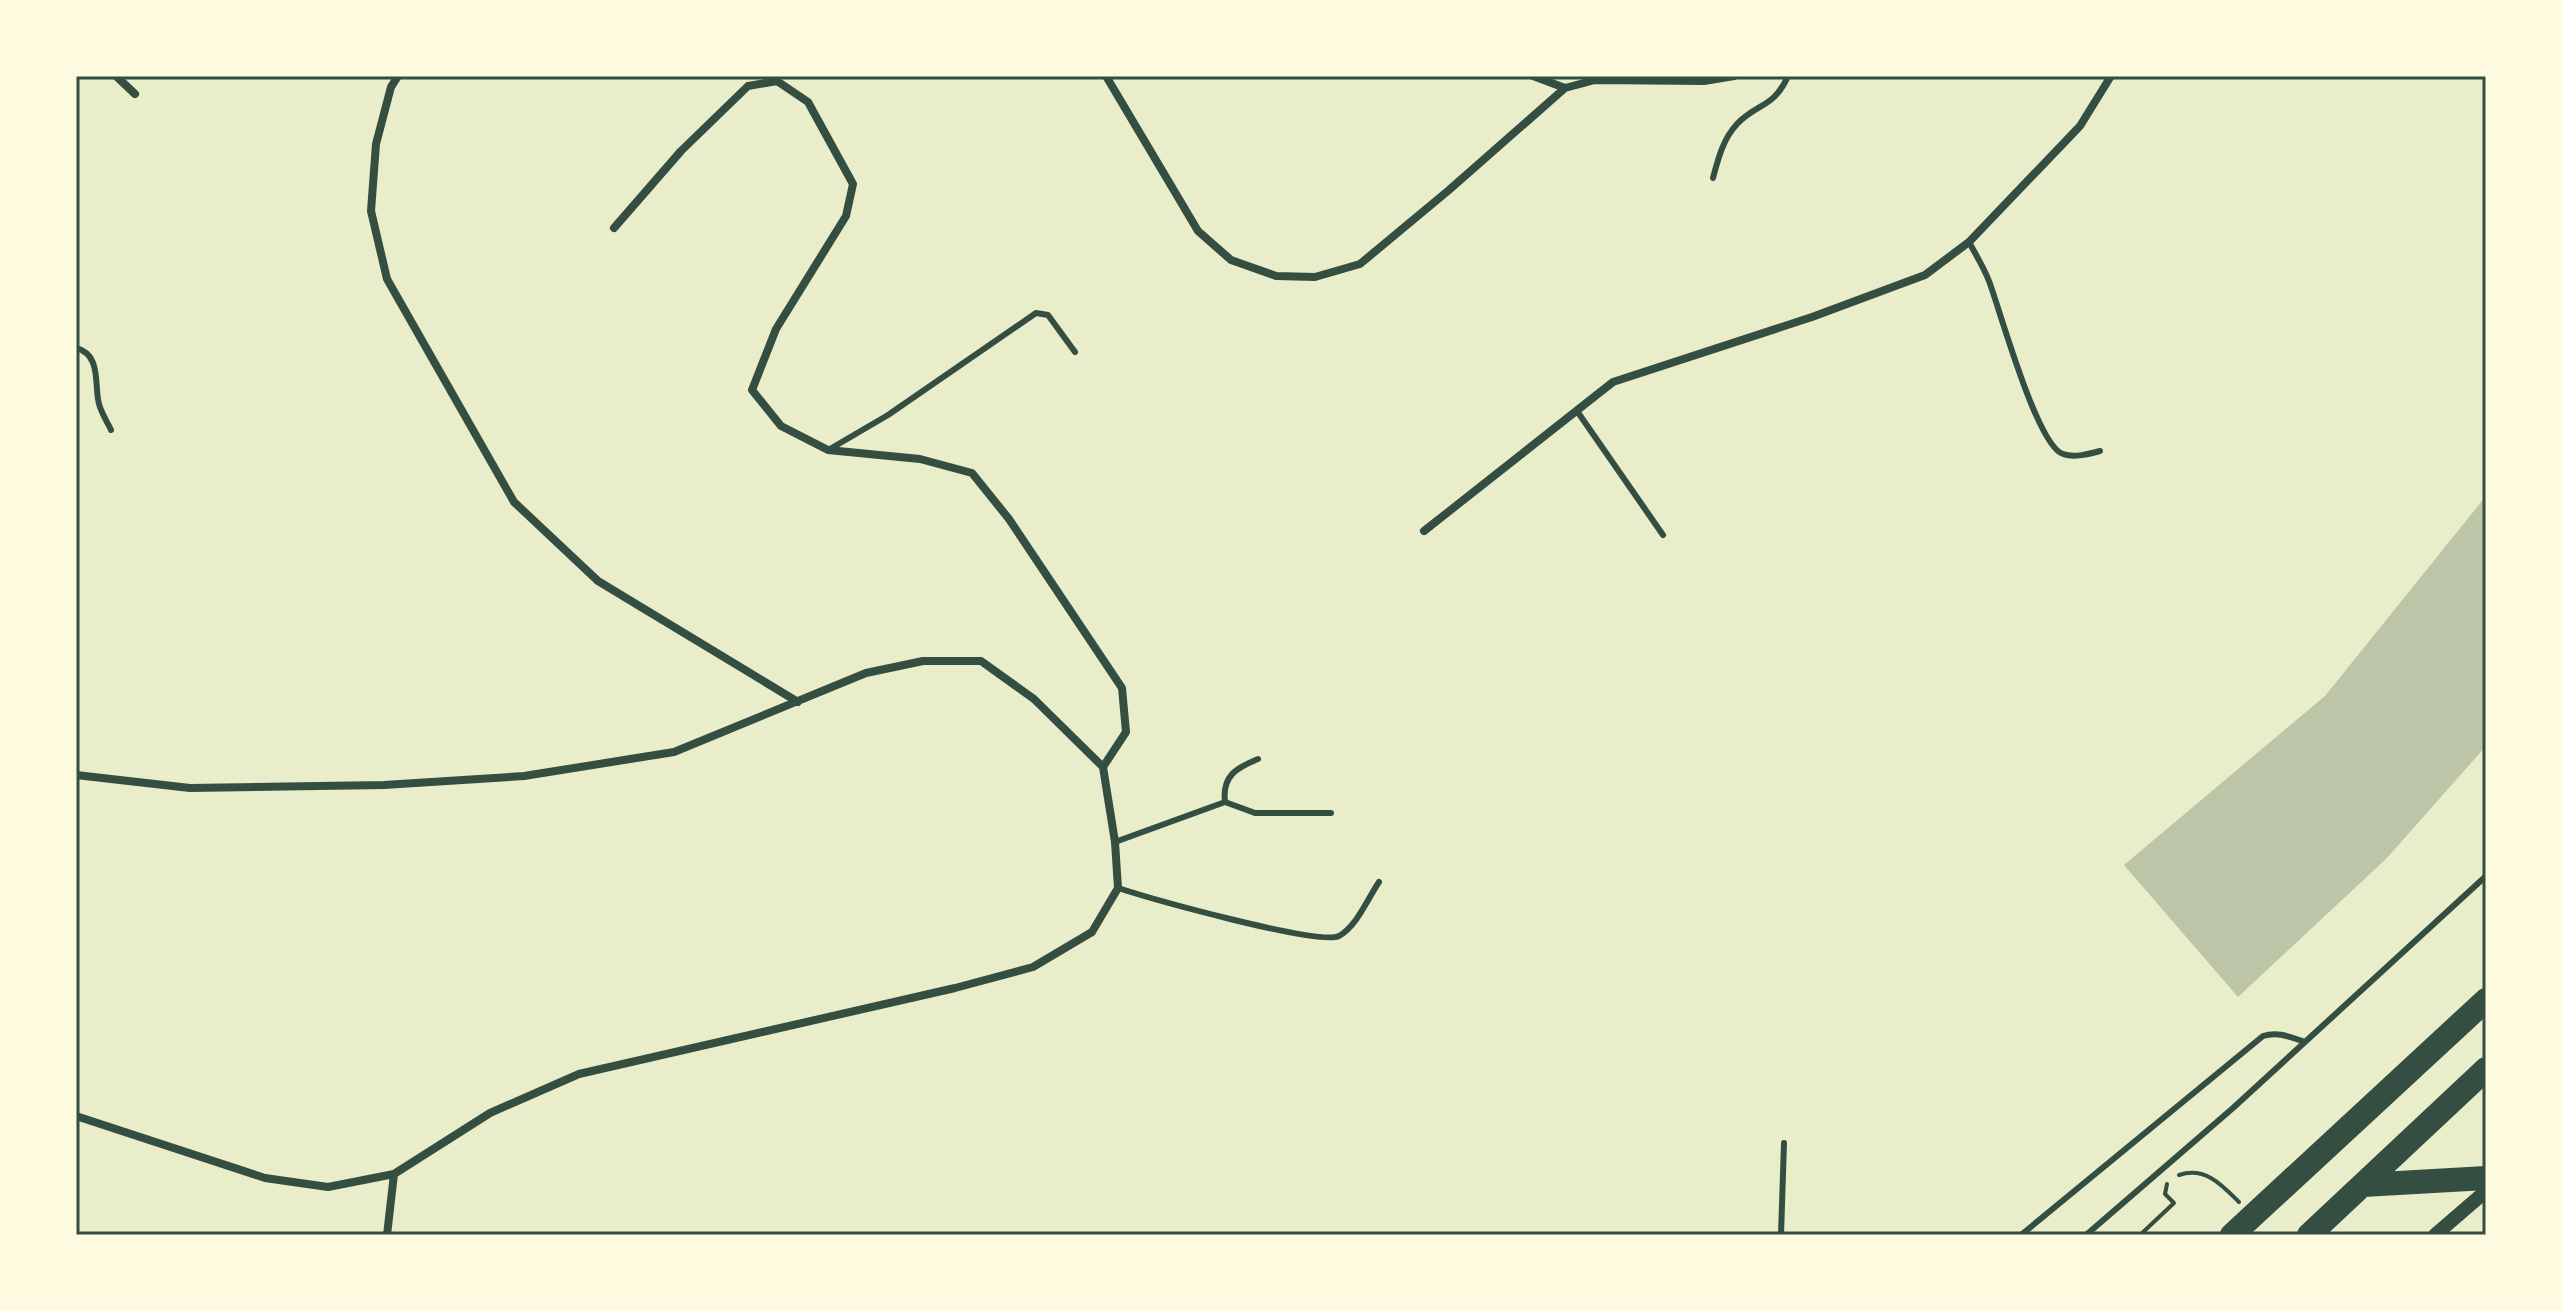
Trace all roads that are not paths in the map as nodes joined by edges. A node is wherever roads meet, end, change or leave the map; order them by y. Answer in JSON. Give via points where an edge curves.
{"nodes":[{"id":1,"x":116,"y":76,"type":"edge"},
{"id":2,"x":398,"y":76,"type":"edge"},
{"id":3,"x":1106,"y":76,"type":"edge"},
{"id":4,"x":1533,"y":76,"type":"edge"},
{"id":5,"x":1734,"y":76,"type":"edge"},
{"id":6,"x":1788,"y":76,"type":"edge"},
{"id":7,"x":2111,"y":76,"type":"edge"},
{"id":8,"x":1597,"y":78,"type":"edge"},
{"id":9,"x":1565,"y":88,"type":"junction"},
{"id":10,"x":135,"y":94,"type":"dead end"},
{"id":11,"x":1713,"y":178,"type":"dead end"},
{"id":12,"x":614,"y":228,"type":"dead end"},
{"id":13,"x":1969,"y":242,"type":"junction"},
{"id":14,"x":76,"y":348,"type":"edge"},
{"id":15,"x":1075,"y":352,"type":"dead end"},
{"id":16,"x":1577,"y":411,"type":"junction"},
{"id":17,"x":111,"y":430,"type":"dead end"},
{"id":18,"x":828,"y":450,"type":"junction"},
{"id":19,"x":2100,"y":451,"type":"dead end"},
{"id":20,"x":1424,"y":531,"type":"dead end"},
{"id":21,"x":1663,"y":535,"type":"dead end"},
{"id":22,"x":798,"y":702,"type":"junction"},
{"id":23,"x":1258,"y":759,"type":"dead end"},
{"id":24,"x":1103,"y":767,"type":"junction"},
{"id":25,"x":76,"y":775,"type":"edge"},
{"id":26,"x":1225,"y":802,"type":"junction"},
{"id":27,"x":1331,"y":813,"type":"dead end"},
{"id":28,"x":1115,"y":842,"type":"junction"},
{"id":29,"x":2486,"y":876,"type":"edge"},
{"id":30,"x":1379,"y":882,"type":"dead end"},
{"id":31,"x":1118,"y":888,"type":"junction"},
{"id":32,"x":2486,"y":1000,"type":"edge"},
{"id":33,"x":2305,"y":1042,"type":"junction"},
{"id":34,"x":2486,"y":1069,"type":"edge"},
{"id":35,"x":76,"y":1116,"type":"edge"},
{"id":36,"x":1784,"y":1143,"type":"dead end"},
{"id":37,"x":394,"y":1174,"type":"junction"},
{"id":38,"x":2486,"y":1178,"type":"edge"},
{"id":39,"x":2363,"y":1185,"type":"junction"},
{"id":40,"x":2486,"y":1191,"type":"edge"},
{"id":41,"x":387,"y":1235,"type":"edge"},
{"id":42,"x":1781,"y":1235,"type":"edge"},
{"id":43,"x":2021,"y":1235,"type":"edge"},
{"id":44,"x":2086,"y":1235,"type":"edge"},
{"id":45,"x":2232,"y":1235,"type":"edge"},
{"id":46,"x":2309,"y":1235,"type":"edge"},
{"id":47,"x":2435,"y":1235,"type":"edge"}],
"edges":[{"from":1,"to":10,"type":"street"},
{"from":2,"to":22,"type":"street","via":[[376,144],[371,211],[387,279],[514,502],[598,581]]},
{"from":3,"to":9,"type":"street","via":[[1198,231],[1231,260],[1276,276],[1315,277],[1360,264]]},
{"from":4,"to":9,"type":"street"},
{"from":5,"to":8,"type":"street","via":[[1704,81]]},
{"from":6,"to":11,"type":"lane","via":[[1781,92],[1729,134]]},
{"from":7,"to":13,"type":"street","via":[[2080,126]]},
{"from":8,"to":9,"type":"street"},
{"from":12,"to":18,"type":"street","via":[[681,151],[748,86],[777,81],[808,102],[853,184],[846,216],[776,329],[752,390],[781,426]]},
{"from":13,"to":16,"type":"street","via":[[1925,275],[1613,382]]},
{"from":13,"to":19,"type":"lane","via":[[2051,446],[2062,454]]},
{"from":14,"to":17,"type":"lane","via":[[95,364],[98,400]]},
{"from":15,"to":18,"type":"lane","via":[[1048,315],[1036,313]]},
{"from":16,"to":20,"type":"street"},
{"from":16,"to":21,"type":"lane"},
{"from":18,"to":24,"type":"street","via":[[920,459],[972,473],[1009,519],[1122,688],[1126,732]]},
{"from":22,"to":24,"type":"street","via":[[866,673],[923,661],[981,661],[1034,699]]},
{"from":22,"to":25,"type":"street","via":[[674,752],[524,776],[190,788]]},
{"from":23,"to":26,"type":"lane","via":[[1240,766],[1229,779]]},
{"from":24,"to":28,"type":"street"},
{"from":26,"to":27,"type":"lane","via":[[1255,813]]},
{"from":26,"to":28,"type":"lane"},
{"from":28,"to":31,"type":"street"},
{"from":29,"to":33,"type":"lane"},
{"from":30,"to":31,"type":"lane","via":[[1351,925],[1338,937],[1323,938]]},
{"from":31,"to":37,"type":"street","via":[[1092,932],[1033,967],[579,1074],[490,1113]]},
{"from":32,"to":45,"type":"highway"},
{"from":33,"to":43,"type":"lane","via":[[2282,1034],[2263,1036]]},
{"from":33,"to":44,"type":"lane"},
{"from":34,"to":39,"type":"highway"},
{"from":35,"to":37,"type":"street","via":[[265,1178],[328,1187]]},
{"from":36,"to":42,"type":"lane"},
{"from":37,"to":41,"type":"street"},
{"from":38,"to":39,"type":"highway"},
{"from":39,"to":46,"type":"highway"},
{"from":40,"to":47,"type":"street"}]}
